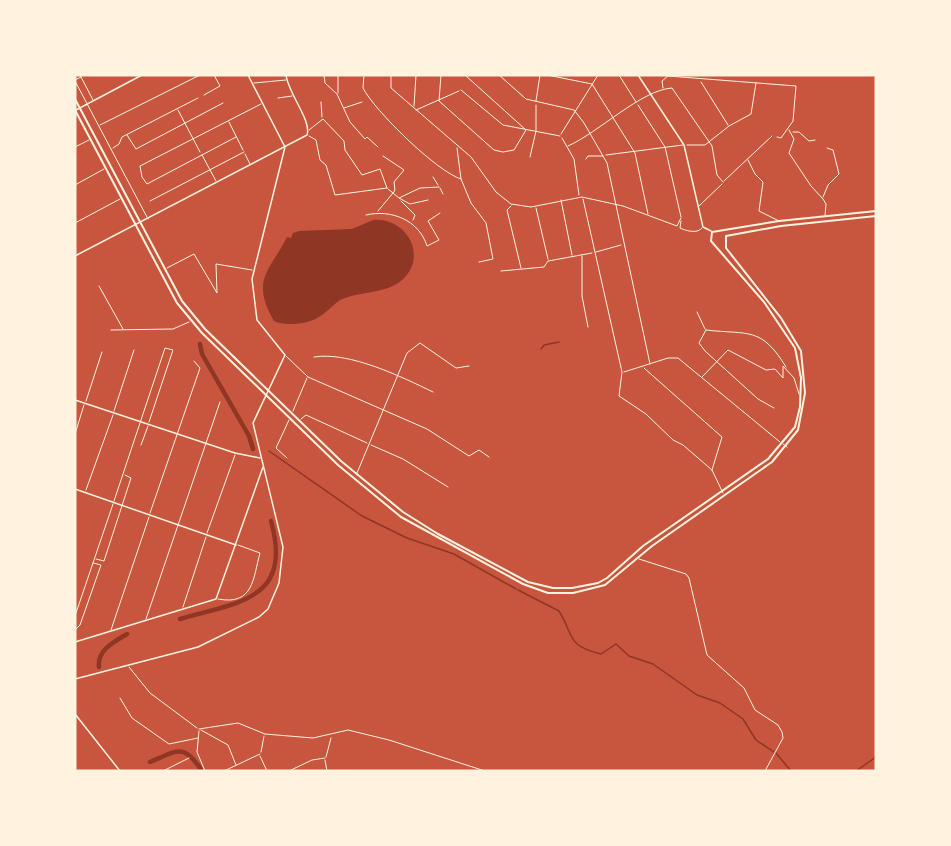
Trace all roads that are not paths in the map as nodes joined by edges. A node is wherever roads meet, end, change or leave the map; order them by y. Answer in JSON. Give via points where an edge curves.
{"nodes":[{"id":1,"x":142,"y":75,"type":"edge"},
{"id":2,"x":200,"y":75,"type":"edge"},
{"id":3,"x":214,"y":75,"type":"edge"},
{"id":4,"x":248,"y":75,"type":"edge"},
{"id":5,"x":286,"y":75,"type":"edge"},
{"id":6,"x":324,"y":75,"type":"edge"},
{"id":7,"x":338,"y":75,"type":"edge"},
{"id":8,"x":364,"y":75,"type":"edge"},
{"id":9,"x":391,"y":75,"type":"edge"},
{"id":10,"x":416,"y":75,"type":"edge"},
{"id":11,"x":441,"y":75,"type":"edge"},
{"id":12,"x":465,"y":75,"type":"edge"},
{"id":13,"x":499,"y":75,"type":"edge"},
{"id":14,"x":540,"y":75,"type":"edge"},
{"id":15,"x":547,"y":75,"type":"edge"},
{"id":16,"x":598,"y":75,"type":"edge"},
{"id":17,"x":619,"y":75,"type":"edge"},
{"id":18,"x":638,"y":75,"type":"edge"},
{"id":19,"x":80,"y":76,"type":"edge"},
{"id":20,"x":287,"y":80,"type":"junction"},
{"id":21,"x":75,"y":81,"type":"edge"},
{"id":22,"x":701,"y":81,"type":"junction"},
{"id":23,"x":252,"y":83,"type":"junction"},
{"id":24,"x":756,"y":83,"type":"junction"},
{"id":25,"x":592,"y":84,"type":"junction"},
{"id":26,"x":462,"y":85,"type":"dead end"},
{"id":27,"x":664,"y":89,"type":"junction"},
{"id":28,"x":461,"y":90,"type":"junction"},
{"id":29,"x":337,"y":94,"type":"junction"},
{"id":30,"x":204,"y":95,"type":"dead end"},
{"id":31,"x":292,"y":96,"type":"junction"},
{"id":32,"x":650,"y":96,"type":"junction"},
{"id":33,"x":198,"y":98,"type":"dead end"},
{"id":34,"x":278,"y":98,"type":"dead end"},
{"id":35,"x":75,"y":99,"type":"edge"},
{"id":36,"x":93,"y":101,"type":"junction"},
{"id":37,"x":439,"y":101,"type":"junction"},
{"id":38,"x":321,"y":102,"type":"dead end"},
{"id":39,"x":362,"y":102,"type":"dead end"},
{"id":40,"x":262,"y":103,"type":"junction"},
{"id":41,"x":536,"y":103,"type":"junction"},
{"id":42,"x":637,"y":103,"type":"junction"},
{"id":43,"x":87,"y":104,"type":"junction"},
{"id":44,"x":223,"y":104,"type":"dead end"},
{"id":45,"x":413,"y":107,"type":"junction"},
{"id":46,"x":80,"y":108,"type":"junction"},
{"id":47,"x":177,"y":108,"type":"junction"},
{"id":48,"x":343,"y":109,"type":"junction"},
{"id":49,"x":75,"y":110,"type":"edge"},
{"id":50,"x":416,"y":110,"type":"junction"},
{"id":51,"x":574,"y":110,"type":"junction"},
{"id":52,"x":615,"y":117,"type":"junction"},
{"id":53,"x":322,"y":119,"type":"junction"},
{"id":54,"x":228,"y":120,"type":"junction"},
{"id":55,"x":185,"y":123,"type":"junction"},
{"id":56,"x":99,"y":126,"type":"junction"},
{"id":57,"x":729,"y":126,"type":"junction"},
{"id":58,"x":788,"y":129,"type":"junction"},
{"id":59,"x":309,"y":130,"type":"junction"},
{"id":60,"x":526,"y":130,"type":"junction"},
{"id":61,"x":536,"y":131,"type":"junction"},
{"id":62,"x":590,"y":132,"type":"junction"},
{"id":63,"x":791,"y":132,"type":"junction"},
{"id":64,"x":127,"y":135,"type":"junction"},
{"id":65,"x":307,"y":135,"type":"junction"},
{"id":66,"x":560,"y":136,"type":"junction"},
{"id":67,"x":772,"y":136,"type":"dead end"},
{"id":68,"x":236,"y":137,"type":"junction"},
{"id":69,"x":777,"y":137,"type":"dead end"},
{"id":70,"x":193,"y":138,"type":"junction"},
{"id":71,"x":91,"y":139,"type":"junction"},
{"id":72,"x":815,"y":140,"type":"dead end"},
{"id":73,"x":709,"y":143,"type":"junction"},
{"id":74,"x":684,"y":145,"type":"junction"},
{"id":75,"x":457,"y":146,"type":"junction"},
{"id":76,"x":568,"y":146,"type":"junction"},
{"id":77,"x":75,"y":147,"type":"edge"},
{"id":78,"x":378,"y":147,"type":"dead end"},
{"id":79,"x":665,"y":147,"type":"junction"},
{"id":80,"x":285,"y":148,"type":"junction"},
{"id":81,"x":827,"y":148,"type":"dead end"},
{"id":82,"x":111,"y":149,"type":"junction"},
{"id":83,"x":244,"y":152,"type":"junction"},
{"id":84,"x":635,"y":153,"type":"junction"},
{"id":85,"x":201,"y":154,"type":"junction"},
{"id":86,"x":383,"y":156,"type":"dead end"},
{"id":87,"x":604,"y":156,"type":"junction"},
{"id":88,"x":530,"y":157,"type":"dead end"},
{"id":89,"x":747,"y":158,"type":"junction"},
{"id":90,"x":586,"y":159,"type":"dead end"},
{"id":91,"x":251,"y":164,"type":"junction"},
{"id":92,"x":106,"y":168,"type":"junction"},
{"id":93,"x":210,"y":170,"type":"junction"},
{"id":94,"x":433,"y":177,"type":"dead end"},
{"id":95,"x":461,"y":179,"type":"junction"},
{"id":96,"x":216,"y":182,"type":"junction"},
{"id":97,"x":723,"y":182,"type":"junction"},
{"id":98,"x":75,"y":185,"type":"edge"},
{"id":99,"x":439,"y":187,"type":"junction"},
{"id":100,"x":387,"y":188,"type":"junction"},
{"id":101,"x":393,"y":192,"type":"junction"},
{"id":102,"x":443,"y":194,"type":"dead end"},
{"id":103,"x":579,"y":197,"type":"junction"},
{"id":104,"x":582,"y":197,"type":"junction"},
{"id":105,"x":122,"y":198,"type":"junction"},
{"id":106,"x":399,"y":198,"type":"junction"},
{"id":107,"x":823,"y":199,"type":"junction"},
{"id":108,"x":428,"y":200,"type":"dead end"},
{"id":109,"x":561,"y":200,"type":"junction"},
{"id":110,"x":150,"y":201,"type":"dead end"},
{"id":111,"x":511,"y":204,"type":"junction"},
{"id":112,"x":614,"y":204,"type":"junction"},
{"id":113,"x":536,"y":206,"type":"junction"},
{"id":114,"x":698,"y":208,"type":"junction"},
{"id":115,"x":876,"y":211,"type":"edge"},
{"id":116,"x":376,"y":213,"type":"junction"},
{"id":117,"x":440,"y":213,"type":"dead end"},
{"id":118,"x":366,"y":215,"type":"dead end"},
{"id":119,"x":647,"y":216,"type":"junction"},
{"id":120,"x":825,"y":216,"type":"junction"},
{"id":121,"x":876,"y":216,"type":"edge"},
{"id":122,"x":681,"y":218,"type":"junction"},
{"id":123,"x":148,"y":219,"type":"junction"},
{"id":124,"x":779,"y":220,"type":"junction"},
{"id":125,"x":412,"y":222,"type":"junction"},
{"id":126,"x":75,"y":223,"type":"edge"},
{"id":127,"x":141,"y":223,"type":"junction"},
{"id":128,"x":136,"y":225,"type":"junction"},
{"id":129,"x":703,"y":227,"type":"junction"},
{"id":130,"x":716,"y":229,"type":"junction"},
{"id":131,"x":712,"y":232,"type":"junction"},
{"id":132,"x":726,"y":236,"type":"junction"},
{"id":133,"x":724,"y":242,"type":"junction"},
{"id":134,"x":715,"y":244,"type":"junction"},
{"id":135,"x":623,"y":245,"type":"junction"},
{"id":136,"x":75,"y":252,"type":"edge"},
{"id":137,"x":594,"y":252,"type":"junction"},
{"id":138,"x":582,"y":255,"type":"junction"},
{"id":139,"x":76,"y":256,"type":"edge"},
{"id":140,"x":573,"y":257,"type":"junction"},
{"id":141,"x":548,"y":261,"type":"junction"},
{"id":142,"x":479,"y":262,"type":"dead end"},
{"id":143,"x":165,"y":269,"type":"junction"},
{"id":144,"x":522,"y":270,"type":"junction"},
{"id":145,"x":254,"y":271,"type":"junction"},
{"id":146,"x":501,"y":272,"type":"dead end"},
{"id":147,"x":99,"y":286,"type":"dead end"},
{"id":148,"x":697,"y":312,"type":"dead end"},
{"id":149,"x":191,"y":321,"type":"junction"},
{"id":150,"x":588,"y":327,"type":"dead end"},
{"id":151,"x":111,"y":330,"type":"dead end"},
{"id":152,"x":124,"y":330,"type":"junction"},
{"id":153,"x":706,"y":330,"type":"junction"},
{"id":154,"x":134,"y":350,"type":"dead end"},
{"id":155,"x":102,"y":352,"type":"dead end"},
{"id":156,"x":285,"y":355,"type":"junction"},
{"id":157,"x":314,"y":357,"type":"dead end"},
{"id":158,"x":194,"y":361,"type":"dead end"},
{"id":159,"x":716,"y":361,"type":"junction"},
{"id":160,"x":650,"y":364,"type":"junction"},
{"id":161,"x":469,"y":366,"type":"dead end"},
{"id":162,"x":643,"y":366,"type":"junction"},
{"id":163,"x":787,"y":369,"type":"junction"},
{"id":164,"x":622,"y":372,"type":"junction"},
{"id":165,"x":397,"y":374,"type":"junction"},
{"id":166,"x":308,"y":377,"type":"junction"},
{"id":167,"x":702,"y":378,"type":"junction"},
{"id":168,"x":268,"y":390,"type":"junction"},
{"id":169,"x":433,"y":392,"type":"dead end"},
{"id":170,"x":266,"y":396,"type":"junction"},
{"id":171,"x":801,"y":396,"type":"junction"},
{"id":172,"x":75,"y":400,"type":"edge"},
{"id":173,"x":220,"y":402,"type":"dead end"},
{"id":174,"x":85,"y":404,"type":"junction"},
{"id":175,"x":774,"y":408,"type":"dead end"},
{"id":176,"x":381,"y":409,"type":"junction"},
{"id":177,"x":114,"y":414,"type":"junction"},
{"id":178,"x":292,"y":414,"type":"junction"},
{"id":179,"x":290,"y":419,"type":"junction"},
{"id":180,"x":299,"y":420,"type":"junction"},
{"id":181,"x":140,"y":422,"type":"junction"},
{"id":182,"x":148,"y":425,"type":"junction"},
{"id":183,"x":75,"y":434,"type":"edge"},
{"id":184,"x":177,"y":434,"type":"junction"},
{"id":185,"x":206,"y":442,"type":"junction"},
{"id":186,"x":369,"y":444,"type":"junction"},
{"id":187,"x":783,"y":444,"type":"junction"},
{"id":188,"x":141,"y":445,"type":"dead end"},
{"id":189,"x":787,"y":447,"type":"junction"},
{"id":190,"x":235,"y":453,"type":"junction"},
{"id":191,"x":261,"y":457,"type":"junction"},
{"id":192,"x":287,"y":458,"type":"dead end"},
{"id":193,"x":489,"y":458,"type":"dead end"},
{"id":194,"x":263,"y":466,"type":"junction"},
{"id":195,"x":712,"y":470,"type":"junction"},
{"id":196,"x":123,"y":473,"type":"junction"},
{"id":197,"x":356,"y":474,"type":"junction"},
{"id":198,"x":259,"y":481,"type":"junction"},
{"id":199,"x":267,"y":484,"type":"junction"},
{"id":200,"x":448,"y":487,"type":"dead end"},
{"id":201,"x":75,"y":489,"type":"edge"},
{"id":202,"x":722,"y":491,"type":"junction"},
{"id":203,"x":85,"y":492,"type":"junction"},
{"id":204,"x":724,"y":494,"type":"junction"},
{"id":205,"x":114,"y":502,"type":"junction"},
{"id":206,"x":122,"y":505,"type":"junction"},
{"id":207,"x":150,"y":515,"type":"junction"},
{"id":208,"x":178,"y":525,"type":"junction"},
{"id":209,"x":207,"y":534,"type":"junction"},
{"id":210,"x":75,"y":541,"type":"edge"},
{"id":211,"x":236,"y":545,"type":"junction"},
{"id":212,"x":76,"y":546,"type":"edge"},
{"id":213,"x":631,"y":556,"type":"junction"},
{"id":214,"x":636,"y":558,"type":"junction"},
{"id":215,"x":95,"y":559,"type":"junction"},
{"id":216,"x":93,"y":562,"type":"junction"},
{"id":217,"x":216,"y":598,"type":"junction"},
{"id":218,"x":182,"y":610,"type":"junction"},
{"id":219,"x":75,"y":616,"type":"edge"},
{"id":220,"x":145,"y":621,"type":"junction"},
{"id":221,"x":75,"y":630,"type":"edge"},
{"id":222,"x":110,"y":631,"type":"junction"},
{"id":223,"x":75,"y":638,"type":"edge"},
{"id":224,"x":76,"y":641,"type":"edge"},
{"id":225,"x":128,"y":666,"type":"junction"},
{"id":226,"x":75,"y":679,"type":"edge"},
{"id":227,"x":120,"y":698,"type":"dead end"},
{"id":228,"x":75,"y":714,"type":"edge"},
{"id":229,"x":199,"y":729,"type":"junction"},
{"id":230,"x":265,"y":734,"type":"junction"},
{"id":231,"x":331,"y":736,"type":"junction"},
{"id":232,"x":198,"y":738,"type":"junction"},
{"id":233,"x":260,"y":754,"type":"junction"},
{"id":234,"x":189,"y":758,"type":"dead end"},
{"id":235,"x":325,"y":758,"type":"junction"},
{"id":236,"x":236,"y":765,"type":"junction"},
{"id":237,"x":477,"y":768,"type":"junction"},
{"id":238,"x":120,"y":771,"type":"edge"},
{"id":239,"x":163,"y":771,"type":"edge"},
{"id":240,"x":205,"y":771,"type":"edge"},
{"id":241,"x":224,"y":771,"type":"edge"},
{"id":242,"x":267,"y":771,"type":"edge"},
{"id":243,"x":290,"y":771,"type":"edge"},
{"id":244,"x":327,"y":771,"type":"edge"},
{"id":245,"x":475,"y":771,"type":"edge"},
{"id":246,"x":485,"y":771,"type":"edge"},
{"id":247,"x":765,"y":771,"type":"edge"}],
"edges":[{"from":1,"to":36,"type":"main road"},
{"from":2,"to":56,"type":"street"},
{"from":3,"to":30,"type":"street","via":[[220,86]]},
{"from":4,"to":23,"type":"main road"},
{"from":5,"to":20,"type":"main road"},
{"from":6,"to":29,"type":"street","via":[[329,89]]},
{"from":7,"to":29,"type":"street"},
{"from":8,"to":95,"type":"street","via":[[363,88],[385,120]]},
{"from":9,"to":45,"type":"street","via":[[391,88]]},
{"from":10,"to":45,"type":"street"},
{"from":11,"to":37,"type":"street"},
{"from":12,"to":60,"type":"street"},
{"from":13,"to":41,"type":"street"},
{"from":14,"to":41,"type":"street"},
{"from":15,"to":25,"type":"street"},
{"from":16,"to":25,"type":"street"},
{"from":17,"to":42,"type":"street"},
{"from":18,"to":32,"type":"main road"},
{"from":19,"to":21,"type":"street"},
{"from":19,"to":36,"type":"street"},
{"from":20,"to":23,"type":"street"},
{"from":20,"to":31,"type":"main road"},
{"from":21,"to":43,"type":"street"},
{"from":22,"to":24,"type":"street"},
{"from":22,"to":27,"type":"street","via":[[667,76],[662,81]]},
{"from":22,"to":57,"type":"street"},
{"from":23,"to":40,"type":"main road"},
{"from":24,"to":57,"type":"street","via":[[752,114]]},
{"from":24,"to":58,"type":"street","via":[[796,86],[793,121]]},
{"from":25,"to":51,"type":"street"},
{"from":25,"to":52,"type":"street"},
{"from":26,"to":28,"type":"street"},
{"from":27,"to":32,"type":"street"},
{"from":27,"to":73,"type":"street","via":[[676,90]]},
{"from":28,"to":37,"type":"street"},
{"from":28,"to":60,"type":"street","via":[[503,125]]},
{"from":29,"to":48,"type":"street"},
{"from":31,"to":34,"type":"street"},
{"from":31,"to":59,"type":"main road"},
{"from":32,"to":42,"type":"street"},
{"from":32,"to":74,"type":"main road"},
{"from":33,"to":47,"type":"street"},
{"from":35,"to":46,"type":"main road"},
{"from":36,"to":43,"type":"main road"},
{"from":37,"to":50,"type":"street"},
{"from":37,"to":60,"type":"street","via":[[494,150],[514,150]]},
{"from":38,"to":53,"type":"street"},
{"from":39,"to":48,"type":"street"},
{"from":40,"to":54,"type":"street"},
{"from":40,"to":80,"type":"main road"},
{"from":41,"to":51,"type":"street"},
{"from":41,"to":61,"type":"street"},
{"from":42,"to":52,"type":"street"},
{"from":42,"to":79,"type":"street"},
{"from":43,"to":46,"type":"main road"},
{"from":43,"to":56,"type":"street"},
{"from":44,"to":55,"type":"street"},
{"from":45,"to":50,"type":"street"},
{"from":46,"to":49,"type":"main road"},
{"from":46,"to":127,"type":"main road"},
{"from":47,"to":55,"type":"street"},
{"from":47,"to":64,"type":"street"},
{"from":48,"to":78,"type":"street","via":[[359,133]]},
{"from":49,"to":71,"type":"main road"},
{"from":50,"to":75,"type":"street"},
{"from":51,"to":62,"type":"street"},
{"from":51,"to":66,"type":"street"},
{"from":52,"to":62,"type":"street"},
{"from":52,"to":84,"type":"street"},
{"from":53,"to":59,"type":"street"},
{"from":53,"to":100,"type":"street","via":[[344,141],[345,150],[362,175],[381,169]]},
{"from":54,"to":68,"type":"street"},
{"from":54,"to":70,"type":"street"},
{"from":55,"to":64,"type":"street","via":[[135,149]]},
{"from":55,"to":70,"type":"street"},
{"from":56,"to":82,"type":"street"},
{"from":57,"to":73,"type":"street"},
{"from":58,"to":63,"type":"street"},
{"from":58,"to":69,"type":"street","via":[[781,138]]},
{"from":59,"to":65,"type":"main road"},
{"from":60,"to":61,"type":"street"},
{"from":61,"to":66,"type":"street"},
{"from":61,"to":88,"type":"street"},
{"from":62,"to":76,"type":"street"},
{"from":62,"to":87,"type":"street"},
{"from":63,"to":72,"type":"street"},
{"from":63,"to":107,"type":"street","via":[[794,139],[789,153],[808,184]]},
{"from":64,"to":82,"type":"street"},
{"from":65,"to":80,"type":"main road"},
{"from":65,"to":100,"type":"street","via":[[316,140],[335,195]]},
{"from":66,"to":76,"type":"street"},
{"from":67,"to":89,"type":"street"},
{"from":68,"to":83,"type":"street"},
{"from":68,"to":85,"type":"street"},
{"from":70,"to":85,"type":"street"},
{"from":70,"to":85,"type":"street","via":[[140,166],[145,184]]},
{"from":71,"to":77,"type":"street"},
{"from":71,"to":92,"type":"main road"},
{"from":73,"to":74,"type":"street"},
{"from":73,"to":97,"type":"street","via":[[717,175]]},
{"from":74,"to":79,"type":"street"},
{"from":74,"to":114,"type":"main road"},
{"from":75,"to":95,"type":"street"},
{"from":75,"to":111,"type":"street"},
{"from":76,"to":103,"type":"street","via":[[576,163]]},
{"from":79,"to":84,"type":"street"},
{"from":79,"to":122,"type":"street"},
{"from":80,"to":91,"type":"main road"},
{"from":80,"to":145,"type":"main road"},
{"from":81,"to":107,"type":"street","via":[[833,150],[839,174],[828,185]]},
{"from":82,"to":123,"type":"street"},
{"from":83,"to":91,"type":"street"},
{"from":83,"to":93,"type":"street"},
{"from":84,"to":87,"type":"street"},
{"from":84,"to":119,"type":"street","via":[[649,208]]},
{"from":85,"to":93,"type":"street"},
{"from":86,"to":101,"type":"street","via":[[404,170],[394,182]]},
{"from":87,"to":90,"type":"street"},
{"from":87,"to":112,"type":"street"},
{"from":89,"to":97,"type":"street"},
{"from":89,"to":124,"type":"street","via":[[763,182],[759,211]]},
{"from":91,"to":96,"type":"main road"},
{"from":92,"to":98,"type":"street"},
{"from":92,"to":105,"type":"main road"},
{"from":93,"to":96,"type":"street"},
{"from":93,"to":110,"type":"street"},
{"from":94,"to":99,"type":"street"},
{"from":95,"to":142,"type":"street","via":[[488,233],[493,259]]},
{"from":96,"to":123,"type":"main road"},
{"from":97,"to":114,"type":"street"},
{"from":99,"to":102,"type":"street"},
{"from":99,"to":106,"type":"street","via":[[420,188]]},
{"from":100,"to":101,"type":"street"},
{"from":101,"to":106,"type":"street"},
{"from":101,"to":116,"type":"street"},
{"from":103,"to":104,"type":"street"},
{"from":103,"to":109,"type":"street"},
{"from":104,"to":112,"type":"street"},
{"from":104,"to":137,"type":"street"},
{"from":105,"to":126,"type":"street"},
{"from":105,"to":128,"type":"main road"},
{"from":106,"to":108,"type":"street","via":[[410,204]]},
{"from":106,"to":125,"type":"street","via":[[416,217]]},
{"from":107,"to":120,"type":"street"},
{"from":109,"to":113,"type":"street"},
{"from":109,"to":140,"type":"street"},
{"from":111,"to":113,"type":"street"},
{"from":111,"to":144,"type":"street","via":[[507,211]]},
{"from":112,"to":119,"type":"street"},
{"from":112,"to":135,"type":"street"},
{"from":113,"to":141,"type":"street"},
{"from":114,"to":129,"type":"main road"},
{"from":115,"to":120,"type":"main road"},
{"from":116,"to":118,"type":"street"},
{"from":116,"to":125,"type":"street"},
{"from":117,"to":125,"type":"street","via":[[429,220],[439,240],[427,246]]},
{"from":119,"to":122,"type":"street","via":[[677,226]]},
{"from":120,"to":124,"type":"main road"},
{"from":121,"to":132,"type":"main road"},
{"from":122,"to":129,"type":"street","via":[[680,228],[693,231]]},
{"from":123,"to":127,"type":"main road"},
{"from":124,"to":130,"type":"main road"},
{"from":127,"to":128,"type":"main road"},
{"from":127,"to":143,"type":"main road"},
{"from":128,"to":139,"type":"main road"},
{"from":128,"to":149,"type":"main road","via":[[177,303]]},
{"from":129,"to":131,"type":"main road"},
{"from":130,"to":131,"type":"main road"},
{"from":130,"to":132,"type":"main road"},
{"from":131,"to":134,"type":"main road","via":[[710,239]]},
{"from":132,"to":133,"type":"main road"},
{"from":133,"to":134,"type":"main road"},
{"from":133,"to":189,"type":"main road","via":[[784,322],[803,356],[804,406],[798,430]]},
{"from":134,"to":171,"type":"main road","via":[[790,339],[800,365]]},
{"from":135,"to":137,"type":"street"},
{"from":135,"to":160,"type":"street"},
{"from":136,"to":139,"type":"street"},
{"from":137,"to":138,"type":"street"},
{"from":137,"to":164,"type":"street"},
{"from":138,"to":140,"type":"street"},
{"from":138,"to":150,"type":"street","via":[[580,269]]},
{"from":140,"to":141,"type":"street"},
{"from":141,"to":144,"type":"street","via":[[545,267]]},
{"from":143,"to":145,"type":"street","via":[[194,254],[217,293],[216,264]]},
{"from":143,"to":168,"type":"main road","via":[[195,319]]},
{"from":144,"to":146,"type":"street"},
{"from":145,"to":156,"type":"main road","via":[[257,320]]},
{"from":147,"to":152,"type":"street"},
{"from":148,"to":153,"type":"street"},
{"from":149,"to":152,"type":"street","via":[[173,329]]},
{"from":149,"to":170,"type":"main road"},
{"from":151,"to":152,"type":"street"},
{"from":153,"to":159,"type":"street","via":[[699,343]]},
{"from":153,"to":163,"type":"street","via":[[765,339]]},
{"from":154,"to":177,"type":"street"},
{"from":155,"to":174,"type":"street"},
{"from":156,"to":166,"type":"street"},
{"from":156,"to":168,"type":"main road"},
{"from":157,"to":165,"type":"street","via":[[327,355]]},
{"from":158,"to":184,"type":"street","via":[[200,368]]},
{"from":159,"to":163,"type":"street","via":[[728,350],[766,370],[775,369],[783,378],[781,367]]},
{"from":159,"to":167,"type":"street"},
{"from":159,"to":175,"type":"street","via":[[758,399]]},
{"from":160,"to":162,"type":"street"},
{"from":160,"to":167,"type":"street","via":[[674,357]]},
{"from":161,"to":165,"type":"street","via":[[456,368],[420,343],[405,355]]},
{"from":162,"to":164,"type":"street"},
{"from":162,"to":195,"type":"street","via":[[722,437]]},
{"from":163,"to":171,"type":"street"},
{"from":164,"to":195,"type":"street","via":[[619,396]]},
{"from":165,"to":169,"type":"street"},
{"from":165,"to":176,"type":"street"},
{"from":166,"to":176,"type":"street"},
{"from":166,"to":178,"type":"street"},
{"from":167,"to":187,"type":"street"},
{"from":168,"to":170,"type":"main road"},
{"from":168,"to":178,"type":"main road"},
{"from":170,"to":179,"type":"main road"},
{"from":170,"to":191,"type":"main road","via":[[253,423]]},
{"from":171,"to":187,"type":"main road","via":[[795,427]]},
{"from":172,"to":174,"type":"main road"},
{"from":173,"to":185,"type":"street"},
{"from":174,"to":177,"type":"main road"},
{"from":174,"to":183,"type":"street"},
{"from":176,"to":186,"type":"street"},
{"from":176,"to":193,"type":"street","via":[[427,429],[469,456],[479,450]]},
{"from":177,"to":181,"type":"main road"},
{"from":177,"to":203,"type":"street"},
{"from":178,"to":179,"type":"street"},
{"from":178,"to":180,"type":"main road"},
{"from":179,"to":192,"type":"street","via":[[276,448]]},
{"from":179,"to":214,"type":"main road","via":[[354,480],[401,517],[528,587],[559,594],[592,590],[605,585]]},
{"from":180,"to":186,"type":"street","via":[[306,415]]},
{"from":180,"to":197,"type":"main road"},
{"from":181,"to":182,"type":"main road"},
{"from":181,"to":182,"type":"street","via":[[165,348],[173,351]]},
{"from":181,"to":196,"type":"street"},
{"from":182,"to":184,"type":"main road"},
{"from":182,"to":188,"type":"street"},
{"from":184,"to":185,"type":"main road"},
{"from":184,"to":207,"type":"street"},
{"from":185,"to":190,"type":"main road"},
{"from":185,"to":208,"type":"street"},
{"from":186,"to":197,"type":"street"},
{"from":186,"to":200,"type":"street","via":[[403,459]]},
{"from":187,"to":189,"type":"street"},
{"from":187,"to":202,"type":"main road"},
{"from":189,"to":204,"type":"main road"},
{"from":190,"to":191,"type":"main road"},
{"from":190,"to":209,"type":"street"},
{"from":191,"to":194,"type":"main road"},
{"from":194,"to":198,"type":"main road"},
{"from":194,"to":199,"type":"main road"},
{"from":195,"to":202,"type":"street"},
{"from":196,"to":205,"type":"street"},
{"from":196,"to":206,"type":"street","via":[[131,478]]},
{"from":197,"to":213,"type":"main road","via":[[425,527],[539,586],[572,588],[597,583]]},
{"from":198,"to":199,"type":"main road"},
{"from":198,"to":211,"type":"main road"},
{"from":199,"to":225,"type":"main road","via":[[283,547],[279,583],[268,609],[205,644]]},
{"from":201,"to":203,"type":"main road"},
{"from":202,"to":204,"type":"street"},
{"from":202,"to":213,"type":"main road"},
{"from":203,"to":205,"type":"main road"},
{"from":204,"to":214,"type":"main road"},
{"from":205,"to":206,"type":"main road"},
{"from":205,"to":215,"type":"street"},
{"from":206,"to":207,"type":"main road"},
{"from":206,"to":215,"type":"street","via":[[104,561]]},
{"from":207,"to":208,"type":"main road"},
{"from":207,"to":222,"type":"street"},
{"from":208,"to":209,"type":"main road"},
{"from":208,"to":220,"type":"street"},
{"from":209,"to":211,"type":"main road"},
{"from":209,"to":218,"type":"street"},
{"from":210,"to":212,"type":"street"},
{"from":211,"to":217,"type":"main road"},
{"from":211,"to":217,"type":"street","via":[[260,553],[251,591],[224,600]]},
{"from":213,"to":214,"type":"street"},
{"from":214,"to":247,"type":"street","via":[[686,574],[692,582],[707,655],[738,680],[755,710],[782,732],[783,738]]},
{"from":215,"to":216,"type":"street"},
{"from":216,"to":219,"type":"street"},
{"from":216,"to":221,"type":"street","via":[[101,565]]},
{"from":217,"to":218,"type":"main road"},
{"from":218,"to":220,"type":"main road"},
{"from":220,"to":222,"type":"main road"},
{"from":222,"to":224,"type":"main road"},
{"from":223,"to":224,"type":"main road"},
{"from":225,"to":226,"type":"main road"},
{"from":225,"to":229,"type":"street","via":[[150,693]]},
{"from":227,"to":232,"type":"street","via":[[132,718],[169,744]]},
{"from":228,"to":238,"type":"main road"},
{"from":229,"to":230,"type":"street","via":[[238,723]]},
{"from":229,"to":232,"type":"street"},
{"from":229,"to":236,"type":"street","via":[[228,745]]},
{"from":230,"to":231,"type":"street"},
{"from":230,"to":233,"type":"street"},
{"from":231,"to":235,"type":"street"},
{"from":231,"to":237,"type":"street","via":[[348,730]]},
{"from":232,"to":240,"type":"street","via":[[197,752]]},
{"from":233,"to":236,"type":"street"},
{"from":233,"to":242,"type":"street"},
{"from":234,"to":239,"type":"street"},
{"from":235,"to":243,"type":"street"},
{"from":235,"to":244,"type":"street"},
{"from":236,"to":241,"type":"street"},
{"from":237,"to":245,"type":"street"},
{"from":237,"to":246,"type":"street"}]}
